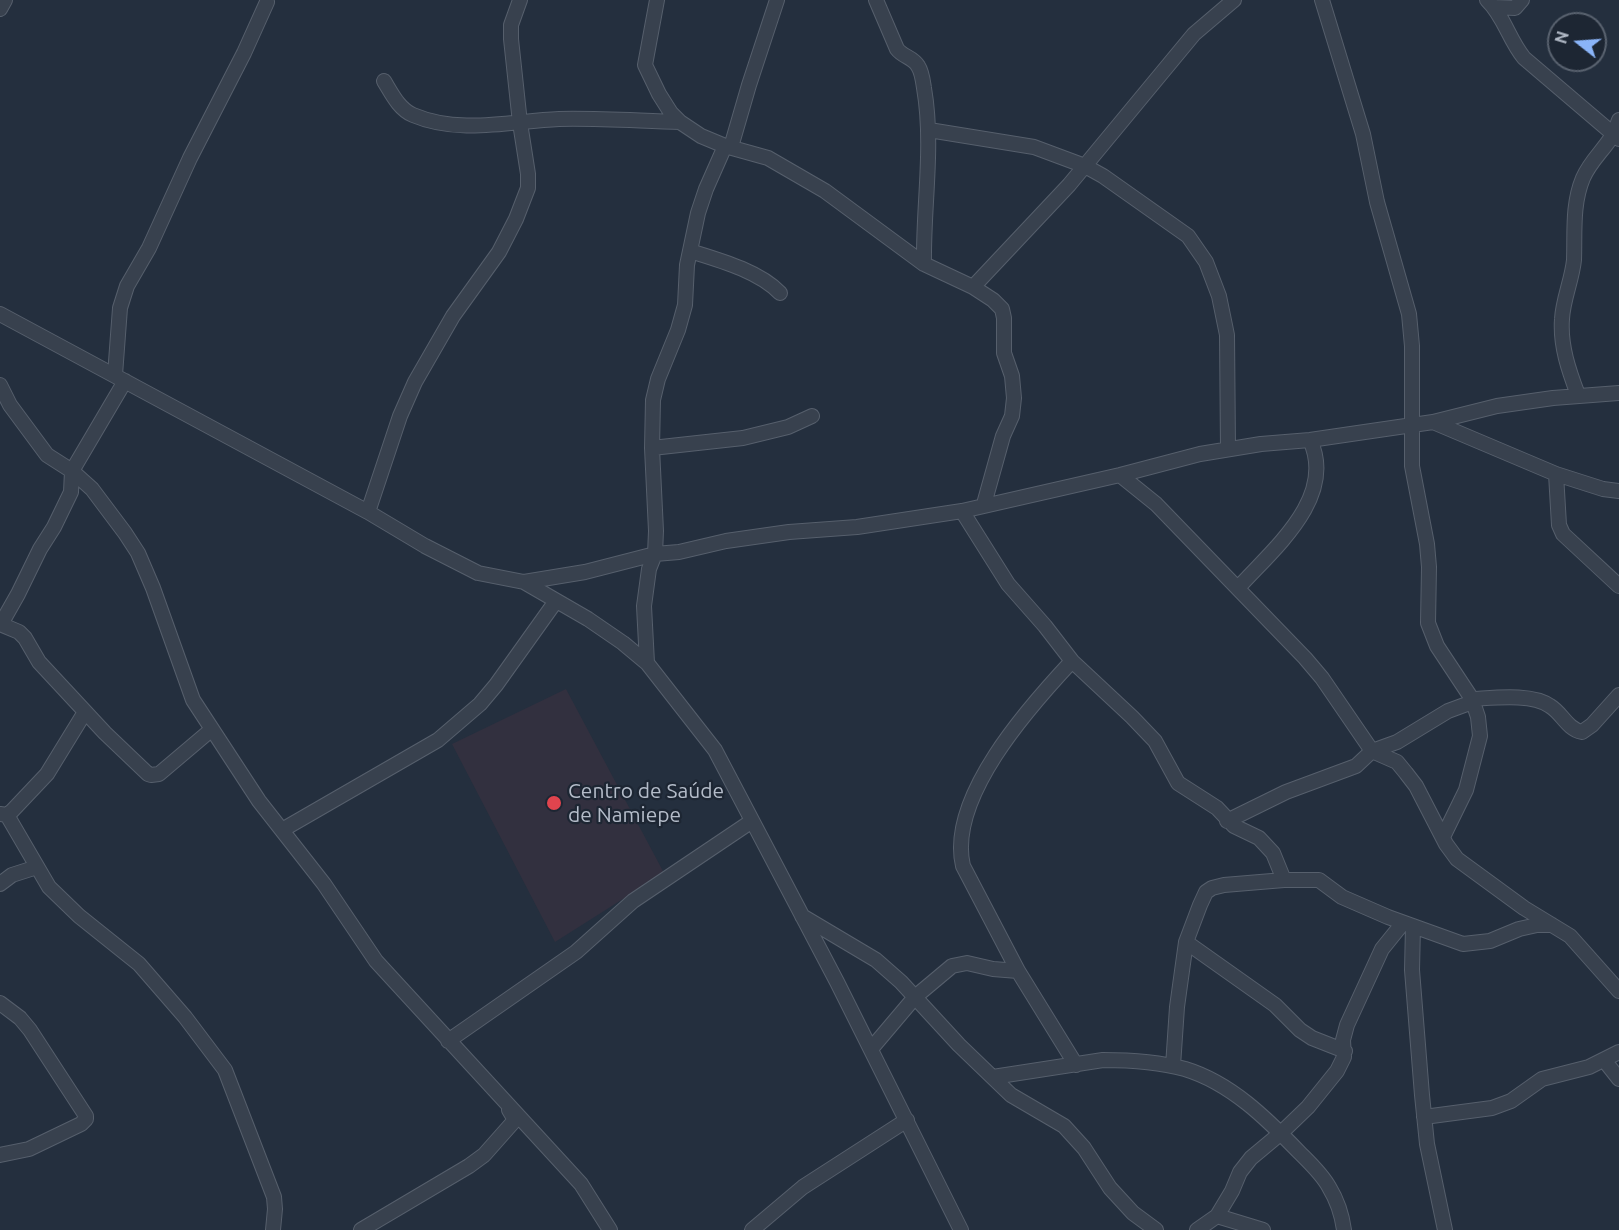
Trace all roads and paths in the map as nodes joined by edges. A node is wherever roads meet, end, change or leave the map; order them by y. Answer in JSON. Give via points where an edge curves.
{"nodes":[{"id":1,"x":5,"y":0,"type":"edge"},
{"id":2,"x":520,"y":0,"type":"edge"},
{"id":3,"x":657,"y":0,"type":"edge"},
{"id":4,"x":777,"y":0,"type":"edge"},
{"id":5,"x":876,"y":0,"type":"edge"},
{"id":6,"x":1234,"y":0,"type":"edge"},
{"id":7,"x":1322,"y":0,"type":"edge"},
{"id":8,"x":1522,"y":0,"type":"edge"},
{"id":9,"x":267,"y":2,"type":"dead end"},
{"id":10,"x":1491,"y":3,"type":"edge"},
{"id":11,"x":0,"y":9,"type":"edge"},
{"id":12,"x":384,"y":81,"type":"dead end"},
{"id":13,"x":1619,"y":120,"type":"edge"},
{"id":14,"x":680,"y":122,"type":"junction"},
{"id":15,"x":520,"y":123,"type":"junction"},
{"id":16,"x":929,"y":130,"type":"junction"},
{"id":17,"x":1617,"y":137,"type":"edge"},
{"id":18,"x":728,"y":146,"type":"junction"},
{"id":19,"x":1085,"y":166,"type":"junction"},
{"id":20,"x":690,"y":251,"type":"junction"},
{"id":21,"x":924,"y":264,"type":"junction"},
{"id":22,"x":973,"y":287,"type":"junction"},
{"id":23,"x":780,"y":293,"type":"dead end"},
{"id":24,"x":0,"y":314,"type":"edge"},
{"id":25,"x":120,"y":378,"type":"junction"},
{"id":26,"x":0,"y":385,"type":"edge"},
{"id":27,"x":1619,"y":393,"type":"edge"},
{"id":28,"x":1578,"y":395,"type":"junction"},
{"id":29,"x":812,"y":416,"type":"dead end"},
{"id":30,"x":1433,"y":422,"type":"junction"},
{"id":31,"x":1412,"y":426,"type":"junction"},
{"id":32,"x":1310,"y":440,"type":"junction"},
{"id":33,"x":652,"y":448,"type":"junction"},
{"id":34,"x":1228,"y":449,"type":"junction"},
{"id":35,"x":72,"y":471,"type":"junction"},
{"id":36,"x":1556,"y":474,"type":"junction"},
{"id":37,"x":1120,"y":475,"type":"junction"},
{"id":38,"x":1619,"y":491,"type":"edge"},
{"id":39,"x":984,"y":504,"type":"junction"},
{"id":40,"x":962,"y":511,"type":"junction"},
{"id":41,"x":368,"y":512,"type":"junction"},
{"id":42,"x":654,"y":554,"type":"junction"},
{"id":43,"x":524,"y":582,"type":"junction"},
{"id":44,"x":1619,"y":586,"type":"edge"},
{"id":45,"x":1238,"y":588,"type":"junction"},
{"id":46,"x":556,"y":601,"type":"junction"},
{"id":47,"x":0,"y":624,"type":"edge"},
{"id":48,"x":1072,"y":661,"type":"junction"},
{"id":49,"x":647,"y":663,"type":"junction"},
{"id":50,"x":1619,"y":695,"type":"edge"},
{"id":51,"x":1472,"y":699,"type":"junction"},
{"id":52,"x":85,"y":712,"type":"junction"},
{"id":53,"x":211,"y":730,"type":"junction"},
{"id":54,"x":1372,"y":751,"type":"junction"},
{"id":55,"x":3,"y":815,"type":"edge"},
{"id":56,"x":752,"y":820,"type":"junction"},
{"id":57,"x":1227,"y":820,"type":"junction"},
{"id":58,"x":282,"y":830,"type":"junction"},
{"id":59,"x":1443,"y":837,"type":"junction"},
{"id":60,"x":37,"y":867,"type":"junction"},
{"id":61,"x":1284,"y":880,"type":"junction"},
{"id":62,"x":0,"y":884,"type":"edge"},
{"id":63,"x":802,"y":916,"type":"junction"},
{"id":64,"x":1408,"y":924,"type":"junction"},
{"id":65,"x":1554,"y":925,"type":"junction"},
{"id":66,"x":1186,"y":942,"type":"junction"},
{"id":67,"x":1018,"y":971,"type":"junction"},
{"id":68,"x":1619,"y":991,"type":"edge"},
{"id":69,"x":915,"y":997,"type":"junction"},
{"id":70,"x":0,"y":1003,"type":"edge"},
{"id":71,"x":448,"y":1041,"type":"junction"},
{"id":72,"x":871,"y":1049,"type":"junction"},
{"id":73,"x":1345,"y":1051,"type":"junction"},
{"id":74,"x":1619,"y":1052,"type":"edge"},
{"id":75,"x":1604,"y":1060,"type":"junction"},
{"id":76,"x":1077,"y":1065,"type":"junction"},
{"id":77,"x":1173,"y":1066,"type":"junction"},
{"id":78,"x":993,"y":1077,"type":"junction"},
{"id":79,"x":1619,"y":1078,"type":"edge"},
{"id":80,"x":499,"y":1096,"type":"junction"},
{"id":81,"x":1424,"y":1117,"type":"junction"},
{"id":82,"x":907,"y":1120,"type":"junction"},
{"id":83,"x":1281,"y":1133,"type":"junction"},
{"id":84,"x":0,"y":1155,"type":"edge"},
{"id":85,"x":1217,"y":1216,"type":"junction"},
{"id":86,"x":379,"y":1224,"type":"edge"},
{"id":87,"x":273,"y":1230,"type":"edge"},
{"id":88,"x":361,"y":1230,"type":"edge"},
{"id":89,"x":610,"y":1230,"type":"edge"},
{"id":90,"x":752,"y":1230,"type":"edge"},
{"id":91,"x":961,"y":1230,"type":"edge"},
{"id":92,"x":1156,"y":1230,"type":"edge"},
{"id":93,"x":1197,"y":1230,"type":"edge"},
{"id":94,"x":1263,"y":1230,"type":"edge"},
{"id":95,"x":1344,"y":1230,"type":"edge"},
{"id":96,"x":1445,"y":1230,"type":"edge"}],
"edges":[{"from":1,"to":11,"type":"street"},
{"from":2,"to":15,"type":"street","via":[[511,39]]},
{"from":3,"to":14,"type":"street","via":[[645,65],[659,94]]},
{"from":4,"to":18,"type":"street"},
{"from":5,"to":16,"type":"street","via":[[897,49],[914,59],[921,71]]},
{"from":6,"to":19,"type":"street","via":[[1194,34]]},
{"from":7,"to":31,"type":"street","via":[[1363,134],[1377,202],[1405,297],[1412,346]]},
{"from":8,"to":10,"type":"street","via":[[1515,8]]},
{"from":9,"to":25,"type":"street","via":[[127,286],[119,316]]},
{"from":10,"to":17,"type":"street","via":[[1524,57]]},
{"from":12,"to":15,"type":"street","via":[[401,108],[428,120],[468,126]]},
{"from":13,"to":17,"type":"street"},
{"from":14,"to":15,"type":"street","via":[[557,119]]},
{"from":14,"to":18,"type":"street","via":[[701,136]]},
{"from":15,"to":41,"type":"street","via":[[528,174],[524,199],[499,252],[453,316],[415,382]]},
{"from":16,"to":19,"type":"street","via":[[1034,147]]},
{"from":16,"to":21,"type":"street"},
{"from":17,"to":28,"type":"street","via":[[1591,164],[1578,194],[1573,272],[1562,319],[1564,348]]},
{"from":18,"to":20,"type":"street","via":[[706,189]]},
{"from":18,"to":21,"type":"street","via":[[768,158],[825,191]]},
{"from":19,"to":22,"type":"street"},
{"from":19,"to":34,"type":"street","via":[[1188,236],[1206,262],[1227,334]]},
{"from":20,"to":23,"type":"street","via":[[757,276]]},
{"from":20,"to":33,"type":"street","via":[[685,305],[653,400]]},
{"from":21,"to":22,"type":"street"},
{"from":22,"to":39,"type":"street","via":[[1002,309],[1004,353],[1014,387],[1012,416]]},
{"from":24,"to":25,"type":"street"},
{"from":25,"to":35,"type":"street"},
{"from":25,"to":41,"type":"street"},
{"from":26,"to":35,"type":"street","via":[[31,436],[47,455]]},
{"from":27,"to":28,"type":"street"},
{"from":28,"to":30,"type":"street","via":[[1497,406]]},
{"from":29,"to":33,"type":"street","via":[[788,427],[743,438]]},
{"from":30,"to":31,"type":"street"},
{"from":30,"to":36,"type":"street"},
{"from":31,"to":32,"type":"street"},
{"from":31,"to":51,"type":"street","via":[[1412,466],[1429,567],[1428,623],[1437,646]]},
{"from":32,"to":34,"type":"street"},
{"from":32,"to":45,"type":"street","via":[[1316,454],[1316,471],[1308,505]]},
{"from":33,"to":42,"type":"street"},
{"from":34,"to":37,"type":"street"},
{"from":35,"to":47,"type":"street","via":[[71,492]]},
{"from":35,"to":53,"type":"street","via":[[92,489],[138,553],[192,700]]},
{"from":36,"to":38,"type":"street"},
{"from":36,"to":44,"type":"street","via":[[1563,534]]},
{"from":37,"to":39,"type":"street"},
{"from":37,"to":45,"type":"street","via":[[1156,504]]},
{"from":39,"to":40,"type":"street"},
{"from":40,"to":42,"type":"street","via":[[857,527],[789,532]]},
{"from":40,"to":48,"type":"street","via":[[1008,584]]},
{"from":41,"to":43,"type":"street","via":[[478,573]]},
{"from":42,"to":43,"type":"street","via":[[585,572]]},
{"from":42,"to":49,"type":"street","via":[[644,606]]},
{"from":43,"to":46,"type":"street"},
{"from":45,"to":54,"type":"street","via":[[1322,678]]},
{"from":46,"to":49,"type":"street","via":[[623,643]]},
{"from":46,"to":58,"type":"street","via":[[480,704],[438,740]]},
{"from":47,"to":52,"type":"street","via":[[25,638],[39,662]]},
{"from":48,"to":57,"type":"street","via":[[1155,741],[1178,783],[1217,808]]},
{"from":48,"to":67,"type":"street","via":[[1020,719],[1000,748],[962,830],[963,866]]},
{"from":49,"to":56,"type":"street","via":[[715,750]]},
{"from":50,"to":51,"type":"street","via":[[1582,732],[1540,701]]},
{"from":51,"to":54,"type":"street","via":[[1397,742]]},
{"from":51,"to":59,"type":"street","via":[[1480,736],[1466,790]]},
{"from":52,"to":53,"type":"street","via":[[151,776],[159,774]]},
{"from":52,"to":55,"type":"street","via":[[47,774]]},
{"from":53,"to":58,"type":"street"},
{"from":54,"to":57,"type":"street","via":[[1356,766],[1286,792]]},
{"from":54,"to":59,"type":"street","via":[[1397,762],[1416,786]]},
{"from":55,"to":60,"type":"street"},
{"from":56,"to":63,"type":"street"},
{"from":56,"to":71,"type":"street","via":[[633,901],[576,952]]},
{"from":57,"to":61,"type":"street","via":[[1259,838],[1273,853]]},
{"from":58,"to":71,"type":"street","via":[[376,961]]},
{"from":59,"to":65,"type":"street","via":[[1457,859]]},
{"from":60,"to":62,"type":"street","via":[[12,875]]},
{"from":60,"to":87,"type":"street","via":[[66,904],[139,964],[225,1070],[274,1197]]},
{"from":61,"to":64,"type":"street","via":[[1319,880],[1342,897]]},
{"from":61,"to":66,"type":"street","via":[[1212,888],[1206,892]]},
{"from":63,"to":69,"type":"street","via":[[876,960]]},
{"from":63,"to":72,"type":"street"},
{"from":64,"to":65,"type":"street","via":[[1463,944],[1490,941],[1537,925]]},
{"from":64,"to":73,"type":"street","via":[[1388,939],[1372,969],[1344,1034]]},
{"from":64,"to":81,"type":"street"},
{"from":65,"to":68,"type":"street","via":[[1580,946]]},
{"from":66,"to":73,"type":"street","via":[[1275,1005],[1300,1030]]},
{"from":66,"to":77,"type":"street"},
{"from":67,"to":69,"type":"street","via":[[958,963]]},
{"from":67,"to":76,"type":"street"},
{"from":69,"to":72,"type":"street"},
{"from":69,"to":78,"type":"street"},
{"from":70,"to":84,"type":"street","via":[[30,1030],[86,1116],[81,1124],[29,1149]]},
{"from":71,"to":80,"type":"street"},
{"from":72,"to":82,"type":"street"},
{"from":73,"to":83,"type":"street","via":[[1337,1071]]},
{"from":74,"to":75,"type":"street"},
{"from":75,"to":79,"type":"street"},
{"from":75,"to":81,"type":"street","via":[[1542,1079],[1511,1101],[1492,1108]]},
{"from":76,"to":77,"type":"street","via":[[1117,1060]]},
{"from":76,"to":78,"type":"street"},
{"from":77,"to":83,"type":"street","via":[[1222,1086]]},
{"from":78,"to":92,"type":"street","via":[[1011,1095],[1064,1125],[1110,1188]]},
{"from":80,"to":86,"type":"street","via":[[515,1120],[484,1155]]},
{"from":80,"to":89,"type":"street","via":[[581,1184]]},
{"from":81,"to":96,"type":"street"},
{"from":82,"to":90,"type":"street","via":[[803,1187]]},
{"from":82,"to":91,"type":"street"},
{"from":83,"to":85,"type":"street","via":[[1245,1165]]},
{"from":83,"to":95,"type":"street","via":[[1328,1184]]},
{"from":85,"to":93,"type":"street"},
{"from":85,"to":94,"type":"street"},
{"from":86,"to":88,"type":"street"}]}
